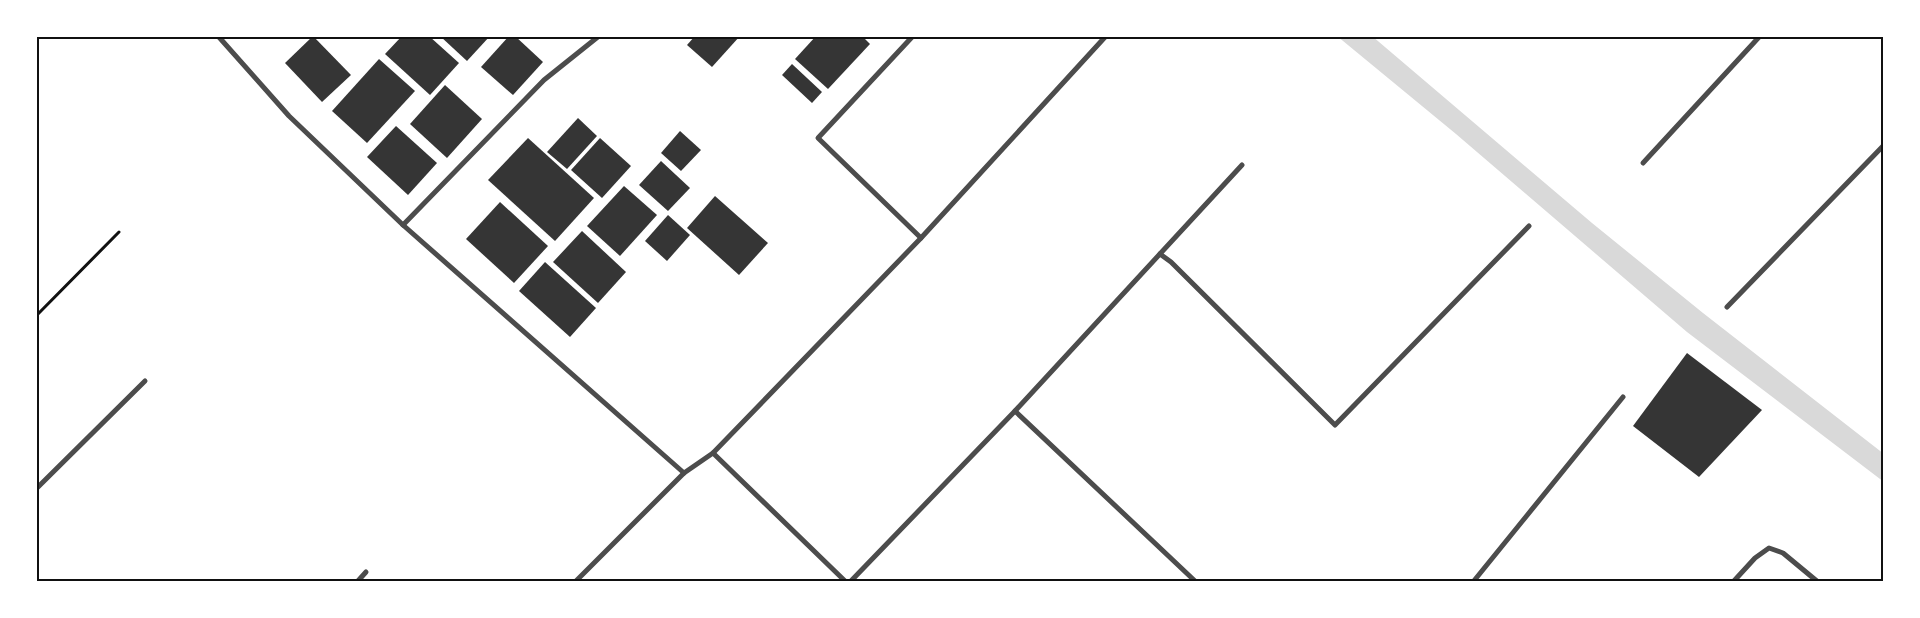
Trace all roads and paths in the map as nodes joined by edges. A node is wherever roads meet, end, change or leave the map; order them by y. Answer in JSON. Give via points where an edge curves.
{"nodes":[{"id":1,"x":218,"y":36,"type":"edge"},
{"id":2,"x":599,"y":36,"type":"edge"},
{"id":3,"x":913,"y":36,"type":"edge"},
{"id":4,"x":1106,"y":36,"type":"edge"},
{"id":5,"x":1760,"y":36,"type":"edge"},
{"id":6,"x":1884,"y":145,"type":"edge"},
{"id":7,"x":1643,"y":163,"type":"dead end"},
{"id":8,"x":1242,"y":165,"type":"dead end"},
{"id":9,"x":403,"y":225,"type":"junction"},
{"id":10,"x":1529,"y":226,"type":"dead end"},
{"id":11,"x":120,"y":232,"type":"dead end"},
{"id":12,"x":921,"y":238,"type":"junction"},
{"id":13,"x":1160,"y":254,"type":"junction"},
{"id":14,"x":1726,"y":307,"type":"dead end"},
{"id":15,"x":36,"y":316,"type":"edge"},
{"id":16,"x":145,"y":381,"type":"dead end"},
{"id":17,"x":1623,"y":397,"type":"dead end"},
{"id":18,"x":1015,"y":411,"type":"junction"},
{"id":19,"x":713,"y":453,"type":"junction"},
{"id":20,"x":684,"y":473,"type":"junction"},
{"id":21,"x":36,"y":489,"type":"edge"},
{"id":22,"x":366,"y":572,"type":"dead end"},
{"id":23,"x":357,"y":582,"type":"edge"},
{"id":24,"x":575,"y":582,"type":"edge"},
{"id":25,"x":846,"y":582,"type":"edge"},
{"id":26,"x":850,"y":582,"type":"edge"},
{"id":27,"x":1196,"y":582,"type":"edge"},
{"id":28,"x":1473,"y":582,"type":"edge"},
{"id":29,"x":1733,"y":582,"type":"edge"},
{"id":30,"x":1818,"y":582,"type":"edge"}],
"edges":[{"from":1,"to":9,"type":"street","via":[[289,116]]},
{"from":2,"to":9,"type":"street","via":[[544,80]]},
{"from":3,"to":12,"type":"street","via":[[818,138]]},
{"from":4,"to":12,"type":"street"},
{"from":5,"to":7,"type":"street"},
{"from":6,"to":14,"type":"street"},
{"from":8,"to":13,"type":"street"},
{"from":9,"to":20,"type":"street"},
{"from":10,"to":13,"type":"street","via":[[1335,425]]},
{"from":11,"to":15,"type":"path"},
{"from":12,"to":19,"type":"street"},
{"from":13,"to":18,"type":"street"},
{"from":16,"to":21,"type":"street"},
{"from":17,"to":28,"type":"street"},
{"from":18,"to":26,"type":"street"},
{"from":18,"to":27,"type":"street"},
{"from":19,"to":20,"type":"street"},
{"from":19,"to":25,"type":"street"},
{"from":20,"to":24,"type":"street"},
{"from":22,"to":23,"type":"street"},
{"from":29,"to":30,"type":"street","via":[[1755,558],[1770,548],[1783,553]]}]}
